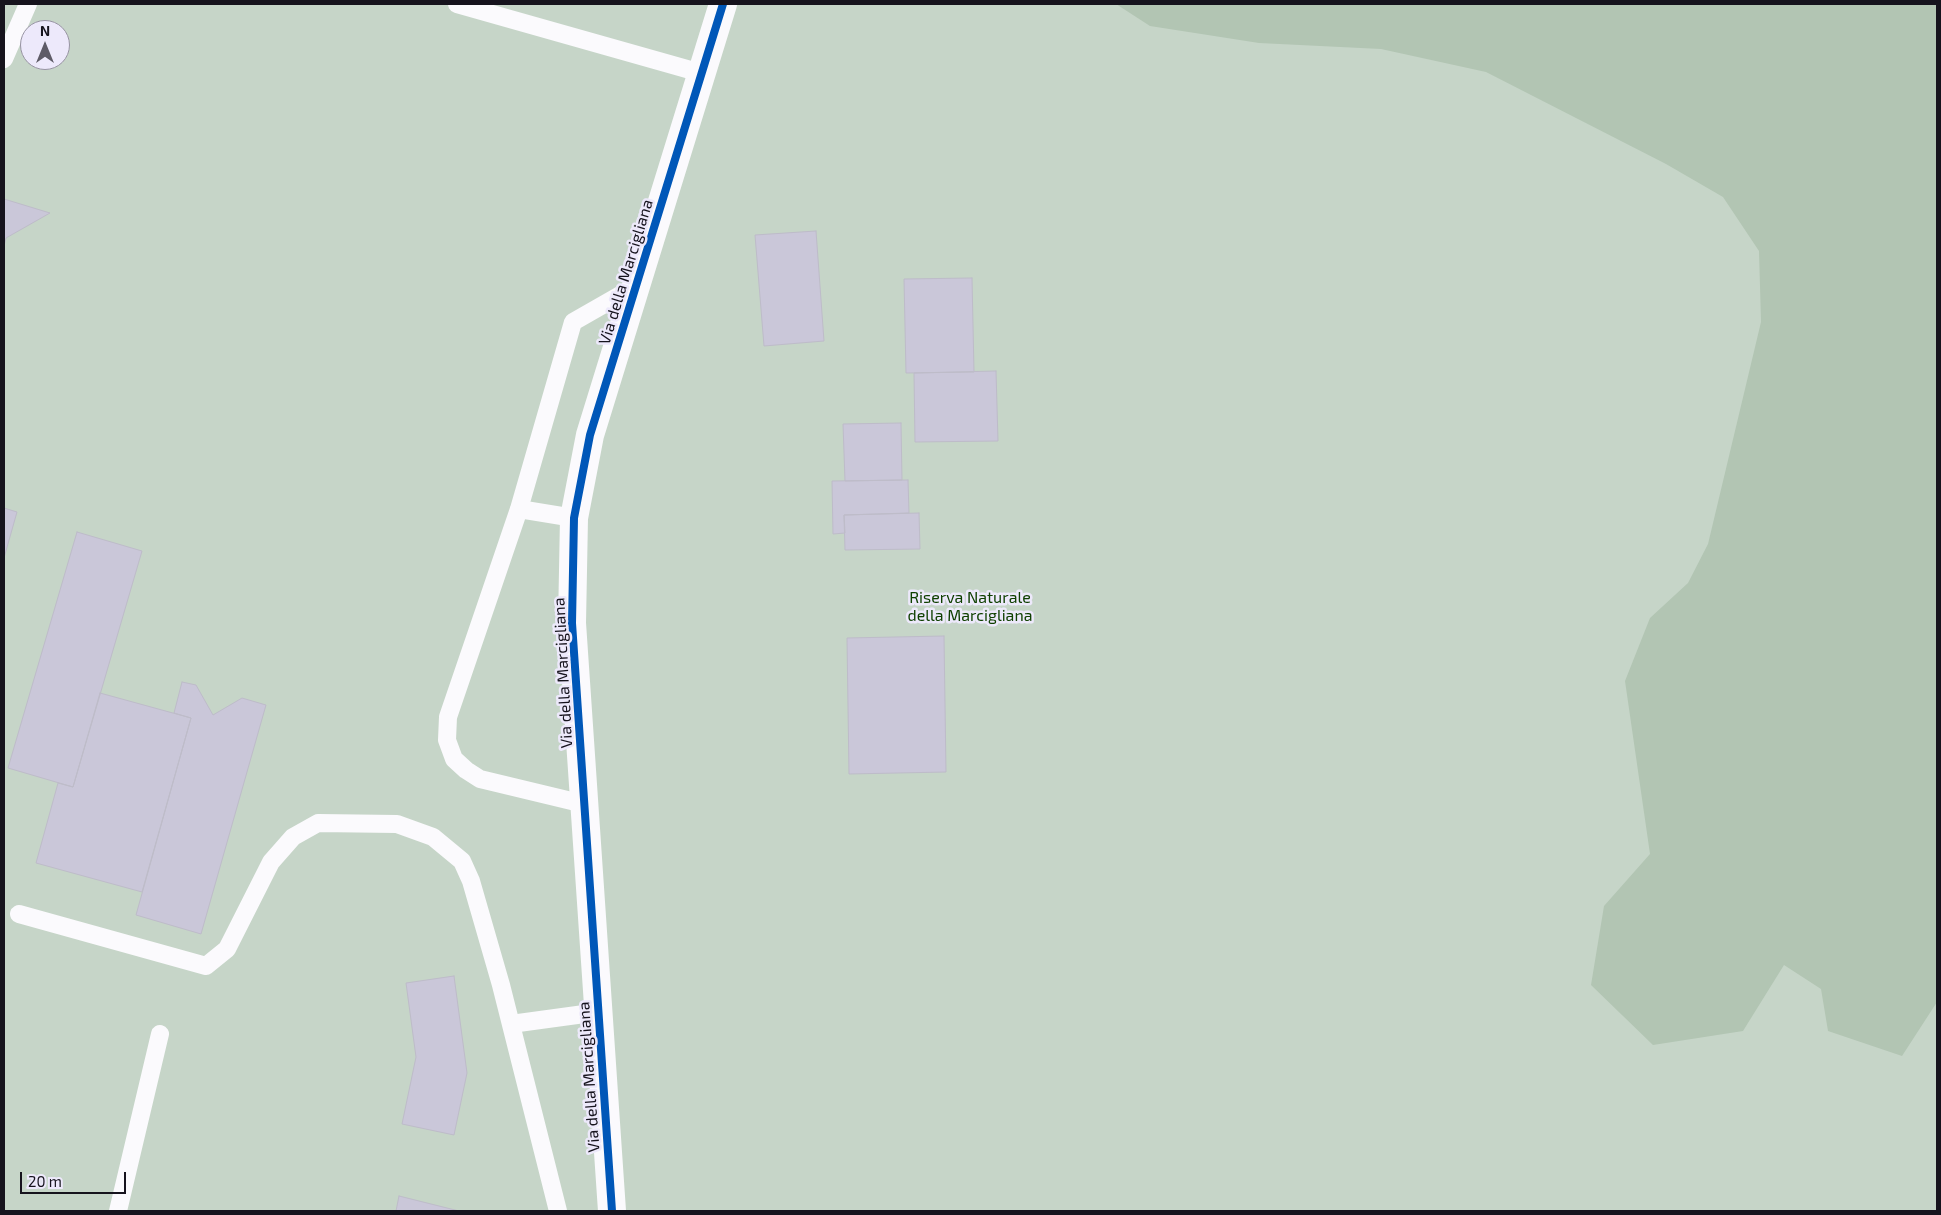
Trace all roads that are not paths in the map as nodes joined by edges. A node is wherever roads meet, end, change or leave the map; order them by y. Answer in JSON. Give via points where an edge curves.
{"nodes":[{"id":1,"x":28,"y":4,"type":"edge"},
{"id":2,"x":723,"y":4,"type":"edge"},
{"id":3,"x":465,"y":5,"type":"edge"},
{"id":4,"x":4,"y":59,"type":"edge"},
{"id":5,"x":701,"y":73,"type":"junction"},
{"id":6,"x":636,"y":286,"type":"junction"},
{"id":7,"x":519,"y":509,"type":"junction"},
{"id":8,"x":574,"y":518,"type":"junction"},
{"id":9,"x":584,"y":804,"type":"junction"},
{"id":10,"x":19,"y":914,"type":"dead end"},
{"id":11,"x":598,"y":1012,"type":"junction"},
{"id":12,"x":512,"y":1024,"type":"junction"},
{"id":13,"x":160,"y":1034,"type":"dead end"},
{"id":14,"x":118,"y":1211,"type":"edge"},
{"id":15,"x":558,"y":1211,"type":"edge"},
{"id":16,"x":612,"y":1211,"type":"edge"}],
"edges":[{"from":1,"to":4,"type":"lane"},
{"from":2,"to":5,"type":"street","name":"Via della Marcigliana"},
{"from":3,"to":5,"type":"lane"},
{"from":5,"to":6,"type":"street","name":"Via della Marcigliana"},
{"from":6,"to":7,"type":"lane","via":[[573,322]]},
{"from":6,"to":8,"type":"street","name":"Via della Marcigliana","via":[[590,435]]},
{"from":7,"to":8,"type":"lane"},
{"from":7,"to":9,"type":"lane","via":[[448,717],[447,740],[454,759],[480,779]]},
{"from":8,"to":9,"type":"street","name":"Via della Marcigliana","via":[[572,622]]},
{"from":9,"to":11,"type":"street","name":"Via della Marcigliana"},
{"from":10,"to":12,"type":"lane","via":[[206,966],[226,949],[271,862],[294,837],[318,823],[397,824],[433,837],[462,861],[471,881]]},
{"from":11,"to":12,"type":"lane"},
{"from":11,"to":16,"type":"street","name":"Via della Marcigliana"},
{"from":12,"to":15,"type":"lane"},
{"from":13,"to":14,"type":"lane"}]}
